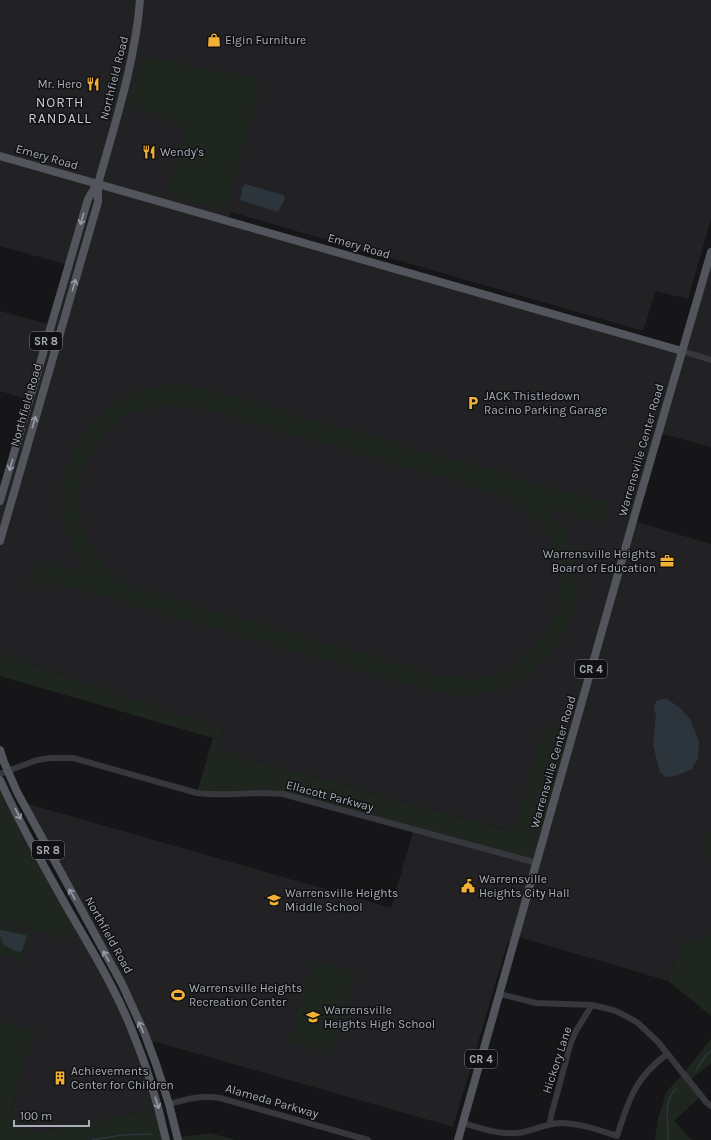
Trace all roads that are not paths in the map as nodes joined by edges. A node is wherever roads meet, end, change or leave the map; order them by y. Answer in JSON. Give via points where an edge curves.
{"nodes":[{"id":1,"x":140,"y":0,"type":"edge"},
{"id":2,"x":0,"y":156,"type":"edge"},
{"id":3,"x":98,"y":184,"type":"junction"},
{"id":4,"x":711,"y":252,"type":"edge"},
{"id":5,"x":68,"y":266,"type":"junction"},
{"id":6,"x":78,"y":268,"type":"junction"},
{"id":7,"x":682,"y":351,"type":"junction"},
{"id":8,"x":41,"y":359,"type":"junction"},
{"id":9,"x":711,"y":360,"type":"edge"},
{"id":10,"x":51,"y":362,"type":"junction"},
{"id":11,"x":16,"y":446,"type":"junction"},
{"id":12,"x":26,"y":449,"type":"junction"},
{"id":13,"x":1,"y":499,"type":"edge"},
{"id":14,"x":12,"y":500,"type":"junction"},
{"id":15,"x":0,"y":541,"type":"edge"},
{"id":16,"x":0,"y":750,"type":"edge"},
{"id":17,"x":4,"y":773,"type":"edge"},
{"id":18,"x":0,"y":780,"type":"edge"},
{"id":19,"x":537,"y":863,"type":"junction"},
{"id":20,"x":500,"y":994,"type":"junction"},
{"id":21,"x":592,"y":1005,"type":"junction"},
{"id":22,"x":667,"y":1054,"type":"junction"},
{"id":23,"x":169,"y":1104,"type":"junction"},
{"id":24,"x":711,"y":1106,"type":"edge"},
{"id":25,"x":463,"y":1123,"type":"junction"},
{"id":26,"x":550,"y":1124,"type":"junction"},
{"id":27,"x":166,"y":1140,"type":"edge"},
{"id":28,"x":178,"y":1140,"type":"edge"},
{"id":29,"x":368,"y":1140,"type":"edge"},
{"id":30,"x":458,"y":1140,"type":"edge"}],
"edges":[{"from":1,"to":3,"type":"main road","name":"Northfield Road","number":"SR 8","via":[[131,66]]},
{"from":2,"to":3,"type":"main road","name":"Emery Road"},
{"from":3,"to":5,"type":"main road","name":"Northfield Road","number":"SR 8","one_way":true,"via":[[88,199]]},
{"from":3,"to":6,"type":"main road","name":"Northfield Road","number":"SR 8","via":[[98,202]]},
{"from":3,"to":7,"type":"main road","name":"Emery Road"},
{"from":4,"to":7,"type":"main road","name":"Warrensville Center Road","number":"CR 4"},
{"from":5,"to":6,"type":"main road"},
{"from":5,"to":8,"type":"main road","name":"Northfield Road","number":"SR 8"},
{"from":10,"to":6,"type":"main road","name":"Northfield Road","number":"SR 8","one_way":true},
{"from":7,"to":9,"type":"street","name":"Emery Road"},
{"from":7,"to":19,"type":"main road","name":"Warrensville Center Road","number":"CR 4"},
{"from":8,"to":10,"type":"main road"},
{"from":8,"to":11,"type":"main road","name":"Northfield Road","number":"SR 8"},
{"from":12,"to":10,"type":"main road","name":"Northfield Road","number":"SR 8","one_way":true},
{"from":11,"to":12,"type":"main road"},
{"from":11,"to":13,"type":"main road","name":"Northfield Road","number":"SR 8","one_way":true},
{"from":12,"to":14,"type":"main road","name":"Northfield Road","number":"SR 8"},
{"from":13,"to":14,"type":"main road"},
{"from":14,"to":15,"type":"main road","name":"Northfield Road","number":"SR 8"},
{"from":16,"to":17,"type":"main road","name":"Northfield Road","number":"SR 8"},
{"from":17,"to":19,"type":"street","name":"Ellacott Parkway","via":[[43,759],[73,758],[197,793],[283,794]]},
{"from":23,"to":17,"type":"main road","name":"Northfield Road","number":"SR 8","one_way":true,"via":[[144,1032],[122,984],[17,792]]},
{"from":18,"to":27,"type":"main road","name":"Northfield Road","number":"SR 8","one_way":true,"via":[[133,1032],[146,1066]]},
{"from":19,"to":20,"type":"main road","name":"Warrensville Center Road","number":"CR 4"},
{"from":20,"to":21,"type":"street","via":[[536,1003]]},
{"from":20,"to":25,"type":"main road","name":"Warrensville Center Road","number":"CR 4"},
{"from":21,"to":22,"type":"street","via":[[613,1010],[638,1023]]},
{"from":21,"to":26,"type":"street","name":"Hickory Lane","via":[[571,1042]]},
{"from":22,"to":24,"type":"street"},
{"from":22,"to":26,"type":"street","via":[[647,1071],[636,1085],[627,1103],[617,1136],[579,1125]]},
{"from":23,"to":28,"type":"main road","name":"Northfield Road","number":"SR 8"},
{"from":23,"to":29,"type":"street","name":"Alameda Parkway","via":[[188,1098],[220,1098]]},
{"from":25,"to":26,"type":"street","via":[[506,1133],[527,1131]]},
{"from":25,"to":30,"type":"main road","name":"Warrensville Center Road","number":"CR 4"}]}
